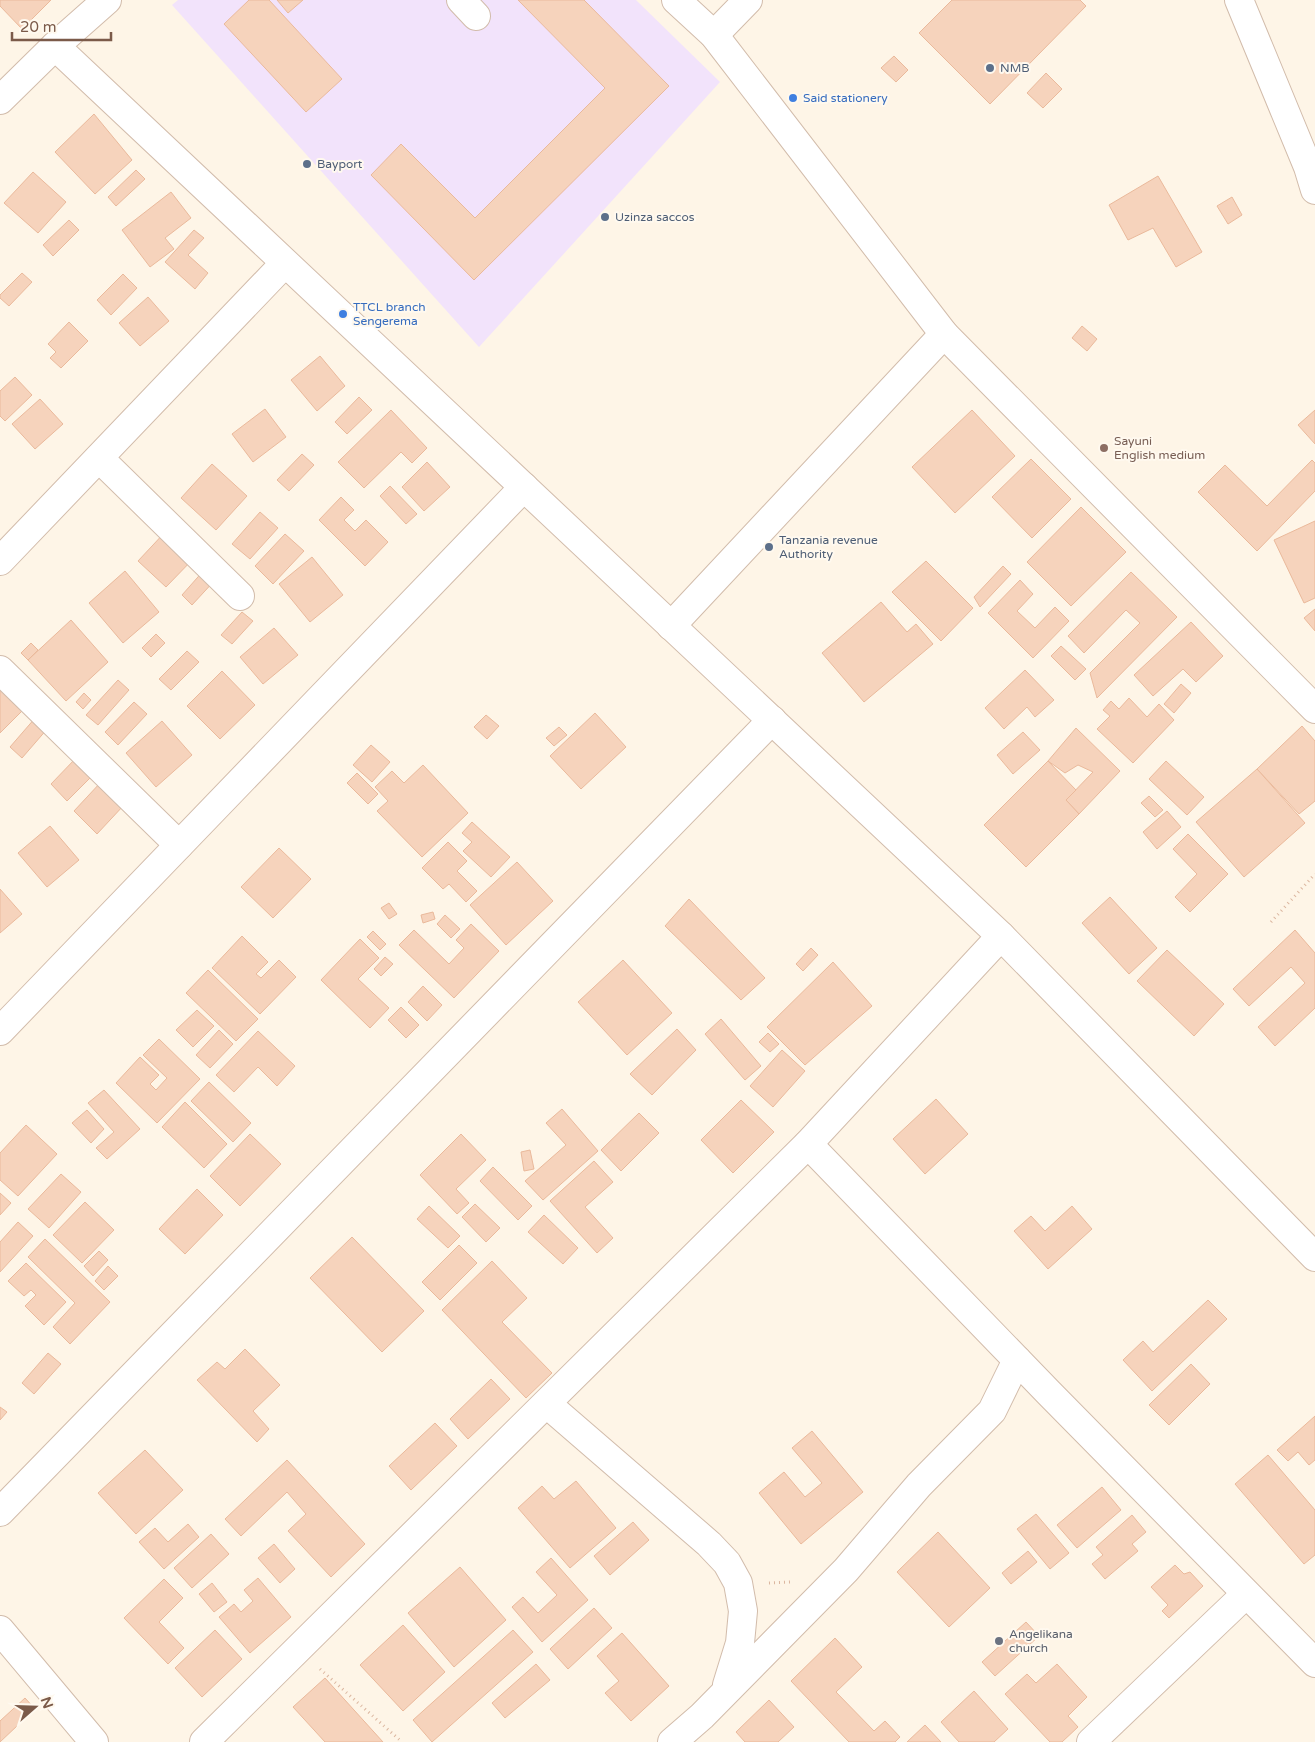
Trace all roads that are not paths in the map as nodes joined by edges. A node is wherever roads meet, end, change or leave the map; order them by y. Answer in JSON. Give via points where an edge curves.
{"nodes":[{"id":1,"x":107,"y":0,"type":"edge"},
{"id":2,"x":676,"y":0,"type":"edge"},
{"id":3,"x":748,"y":0,"type":"edge"},
{"id":4,"x":1239,"y":0,"type":"edge"},
{"id":5,"x":714,"y":35,"type":"junction"},
{"id":6,"x":55,"y":46,"type":"junction"},
{"id":7,"x":0,"y":100,"type":"edge"},
{"id":8,"x":1315,"y":190,"type":"edge"},
{"id":9,"x":285,"y":263,"type":"junction"},
{"id":10,"x":944,"y":334,"type":"junction"},
{"id":11,"x":98,"y":458,"type":"junction"},
{"id":12,"x":524,"y":487,"type":"junction"},
{"id":13,"x":0,"y":561,"type":"edge"},
{"id":14,"x":240,"y":596,"type":"dead end"},
{"id":15,"x":672,"y":626,"type":"junction"},
{"id":16,"x":0,"y":670,"type":"edge"},
{"id":17,"x":1315,"y":709,"type":"edge"},
{"id":18,"x":772,"y":720,"type":"junction"},
{"id":19,"x":179,"y":844,"type":"junction"},
{"id":20,"x":1000,"y":936,"type":"junction"},
{"id":21,"x":0,"y":1031,"type":"edge"},
{"id":22,"x":808,"y":1144,"type":"junction"},
{"id":23,"x":1315,"y":1257,"type":"edge"},
{"id":24,"x":1018,"y":1360,"type":"junction"},
{"id":25,"x":547,"y":1404,"type":"junction"},
{"id":26,"x":0,"y":1512,"type":"edge"},
{"id":27,"x":1246,"y":1594,"type":"junction"},
{"id":28,"x":0,"y":1630,"type":"edge"},
{"id":29,"x":1315,"y":1662,"type":"edge"},
{"id":30,"x":726,"y":1689,"type":"junction"},
{"id":31,"x":94,"y":1742,"type":"edge"},
{"id":32,"x":204,"y":1742,"type":"edge"},
{"id":33,"x":672,"y":1742,"type":"edge"},
{"id":34,"x":1091,"y":1742,"type":"edge"}],
"edges":[{"from":1,"to":6,"type":"street"},
{"from":2,"to":5,"type":"street"},
{"from":3,"to":5,"type":"street"},
{"from":4,"to":8,"type":"street"},
{"from":5,"to":10,"type":"street"},
{"from":6,"to":7,"type":"street"},
{"from":6,"to":9,"type":"street"},
{"from":9,"to":11,"type":"street"},
{"from":9,"to":12,"type":"street"},
{"from":10,"to":15,"type":"street"},
{"from":10,"to":17,"type":"street"},
{"from":11,"to":13,"type":"street"},
{"from":11,"to":14,"type":"street"},
{"from":12,"to":15,"type":"street"},
{"from":12,"to":19,"type":"street"},
{"from":15,"to":18,"type":"street"},
{"from":16,"to":19,"type":"street"},
{"from":18,"to":20,"type":"street"},
{"from":18,"to":26,"type":"street"},
{"from":19,"to":21,"type":"street"},
{"from":20,"to":22,"type":"street"},
{"from":20,"to":23,"type":"street"},
{"from":22,"to":24,"type":"street"},
{"from":22,"to":25,"type":"street"},
{"from":24,"to":27,"type":"street"},
{"from":24,"to":30,"type":"street","via":[[992,1410],[919,1485],[846,1570]]},
{"from":25,"to":30,"type":"street","via":[[709,1544],[738,1583],[743,1611],[740,1643]]},
{"from":25,"to":32,"type":"street"},
{"from":27,"to":29,"type":"street"},
{"from":27,"to":34,"type":"street"},
{"from":28,"to":31,"type":"street"},
{"from":30,"to":33,"type":"street"}]}
